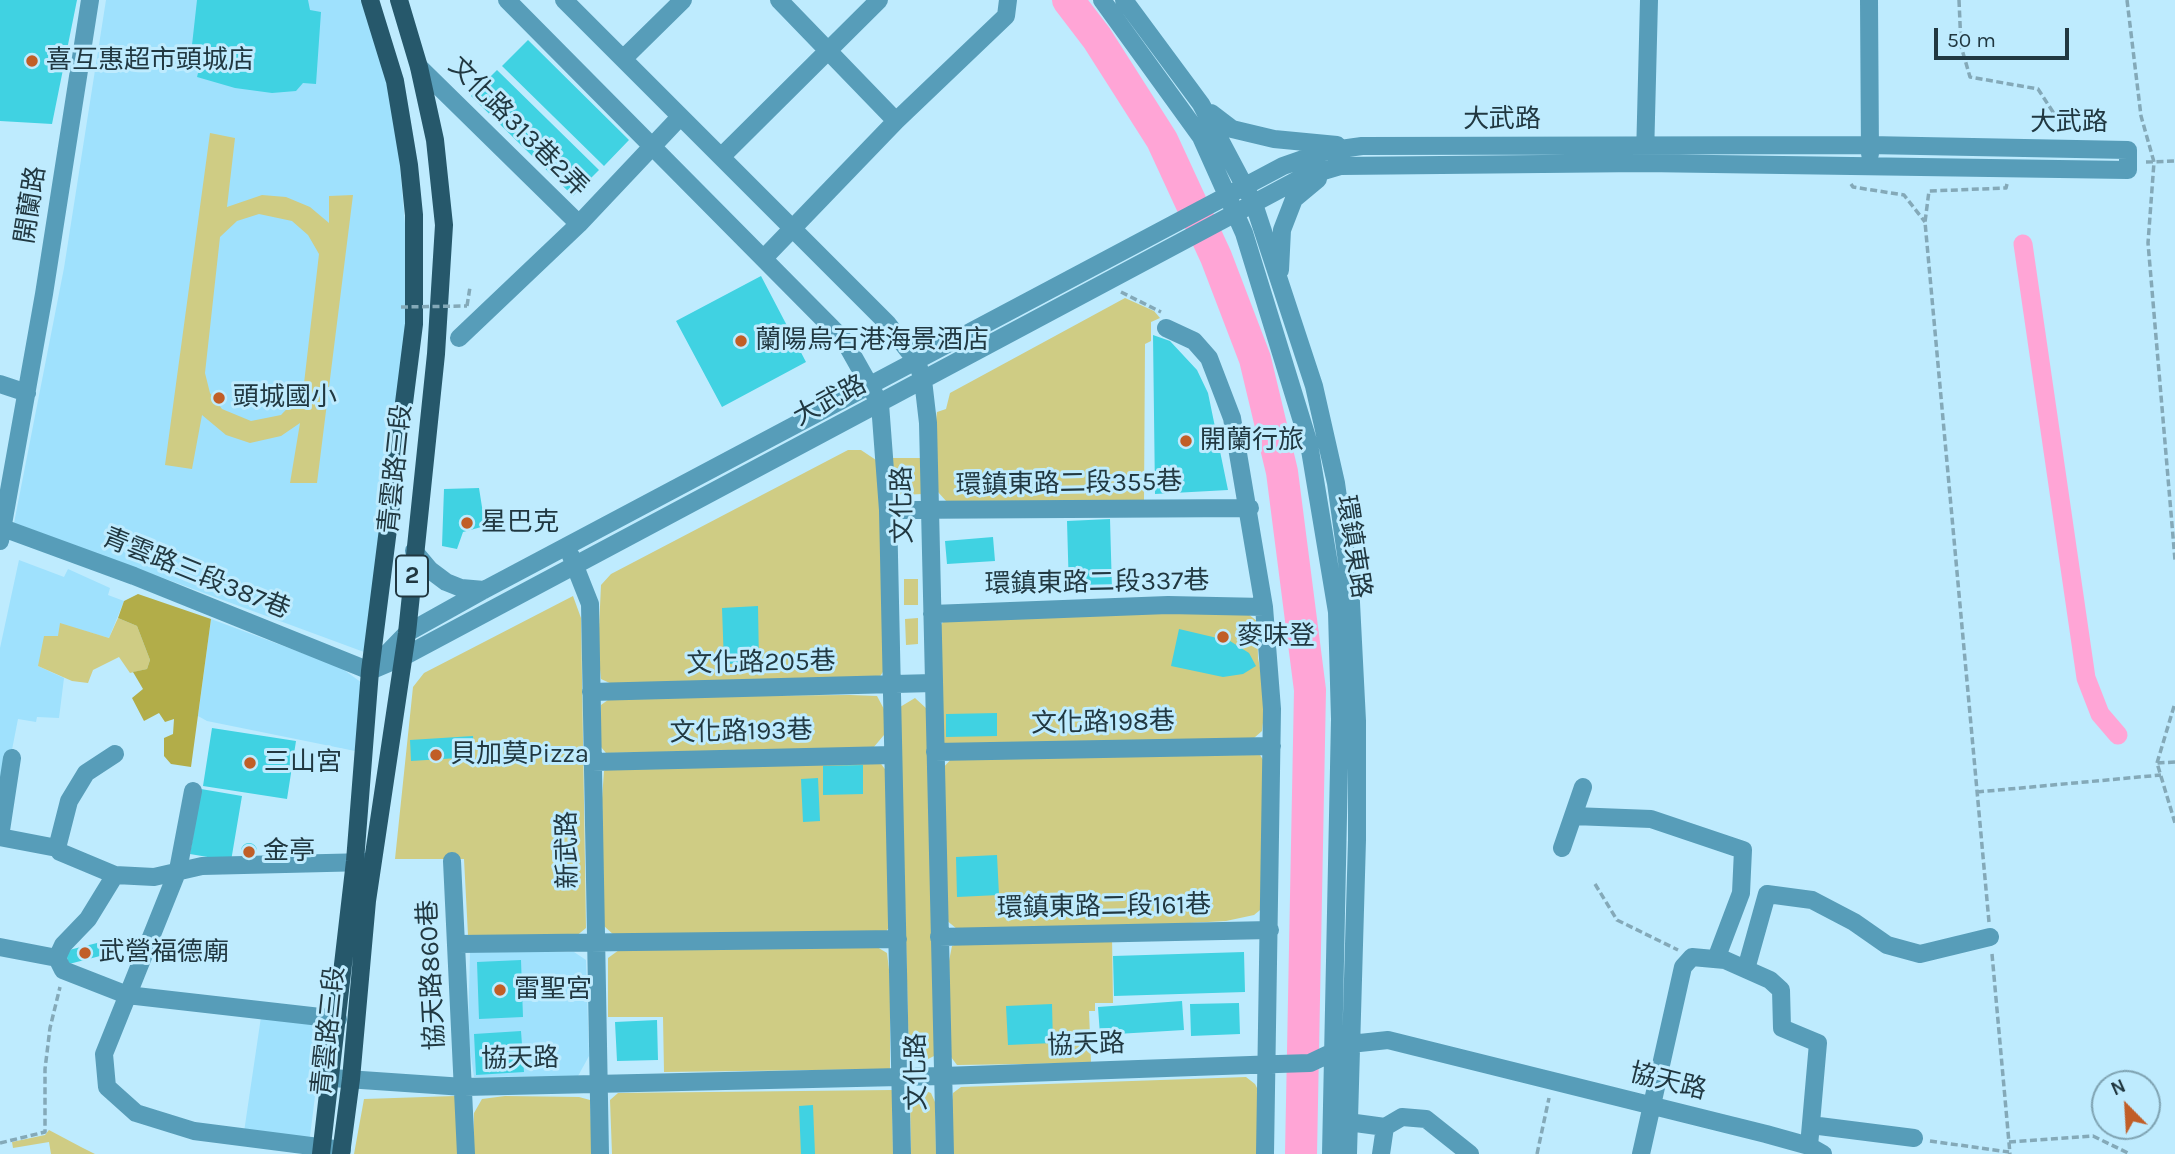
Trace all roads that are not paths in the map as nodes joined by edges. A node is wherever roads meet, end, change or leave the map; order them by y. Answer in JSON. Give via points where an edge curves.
{"nodes":[{"id":1,"x":90,"y":0,"type":"edge"},
{"id":2,"x":370,"y":0,"type":"edge"},
{"id":3,"x":399,"y":0,"type":"edge"},
{"id":4,"x":507,"y":0,"type":"edge"},
{"id":5,"x":564,"y":0,"type":"edge"},
{"id":6,"x":683,"y":0,"type":"edge"},
{"id":7,"x":779,"y":0,"type":"edge"},
{"id":8,"x":879,"y":0,"type":"edge"},
{"id":9,"x":1008,"y":0,"type":"edge"},
{"id":10,"x":1102,"y":0,"type":"edge"},
{"id":11,"x":1124,"y":0,"type":"edge"},
{"id":12,"x":1649,"y":0,"type":"edge"},
{"id":13,"x":1869,"y":0,"type":"edge"},
{"id":14,"x":828,"y":50,"type":"junction"},
{"id":15,"x":623,"y":59,"type":"junction"},
{"id":16,"x":419,"y":67,"type":"junction"},
{"id":17,"x":1201,"y":104,"type":"junction"},
{"id":18,"x":680,"y":117,"type":"junction"},
{"id":19,"x":896,"y":121,"type":"junction"},
{"id":20,"x":1869,"y":145,"type":"junction"},
{"id":21,"x":1362,"y":146,"type":"junction"},
{"id":22,"x":655,"y":147,"type":"junction"},
{"id":23,"x":1645,"y":155,"type":"junction"},
{"id":24,"x":721,"y":157,"type":"junction"},
{"id":25,"x":1870,"y":165,"type":"junction"},
{"id":26,"x":1340,"y":166,"type":"junction"},
{"id":27,"x":1245,"y":185,"type":"junction"},
{"id":28,"x":1219,"y":199,"type":"junction"},
{"id":29,"x":1254,"y":204,"type":"junction"},
{"id":30,"x":1228,"y":217,"type":"junction"},
{"id":31,"x":579,"y":225,"type":"junction"},
{"id":32,"x":794,"y":230,"type":"junction"},
{"id":33,"x":764,"y":258,"type":"junction"},
{"id":34,"x":416,"y":265,"type":"junction"},
{"id":35,"x":441,"y":270,"type":"junction"},
{"id":36,"x":1279,"y":280,"type":"junction"},
{"id":37,"x":1166,"y":328,"type":"road end"},
{"id":38,"x":458,"y":338,"type":"dead end"},
{"id":39,"x":917,"y":362,"type":"junction"},
{"id":40,"x":923,"y":380,"type":"junction"},
{"id":41,"x":0,"y":384,"type":"edge"},
{"id":42,"x":871,"y":386,"type":"junction"},
{"id":43,"x":27,"y":393,"type":"junction"},
{"id":44,"x":880,"y":404,"type":"junction"},
{"id":45,"x":1250,"y":508,"type":"junction"},
{"id":46,"x":888,"y":510,"type":"junction"},
{"id":47,"x":930,"y":511,"type":"junction"},
{"id":48,"x":1,"y":532,"type":"edge"},
{"id":49,"x":567,"y":548,"type":"junction"},
{"id":50,"x":414,"y":551,"type":"junction"},
{"id":51,"x":576,"y":565,"type":"junction"},
{"id":52,"x":484,"y":590,"type":"junction"},
{"id":53,"x":1264,"y":607,"type":"junction"},
{"id":54,"x":932,"y":614,"type":"junction"},
{"id":55,"x":407,"y":633,"type":"junction"},
{"id":56,"x":403,"y":657,"type":"junction"},
{"id":57,"x":370,"y":671,"type":"junction"},
{"id":58,"x":933,"y":683,"type":"junction"},
{"id":59,"x":892,"y":686,"type":"junction"},
{"id":60,"x":591,"y":692,"type":"junction"},
{"id":61,"x":1272,"y":746,"type":"junction"},
{"id":62,"x":935,"y":752,"type":"junction"},
{"id":63,"x":115,"y":754,"type":"dead end"},
{"id":64,"x":892,"y":755,"type":"junction"},
{"id":65,"x":12,"y":758,"type":"dead end"},
{"id":66,"x":592,"y":762,"type":"junction"},
{"id":67,"x":1583,"y":787,"type":"dead end"},
{"id":68,"x":194,"y":791,"type":"dead end"},
{"id":69,"x":1573,"y":816,"type":"junction"},
{"id":70,"x":0,"y":837,"type":"edge"},
{"id":71,"x":57,"y":848,"type":"junction"},
{"id":72,"x":1562,"y":848,"type":"dead end"},
{"id":73,"x":355,"y":860,"type":"junction"},
{"id":74,"x":452,"y":861,"type":"dead end"},
{"id":75,"x":374,"y":863,"type":"junction"},
{"id":76,"x":178,"y":870,"type":"junction"},
{"id":77,"x":115,"y":875,"type":"junction"},
{"id":78,"x":1270,"y":930,"type":"junction"},
{"id":79,"x":939,"y":937,"type":"junction"},
{"id":80,"x":1990,"y":937,"type":"road end"},
{"id":81,"x":898,"y":939,"type":"junction"},
{"id":82,"x":458,"y":944,"type":"junction"},
{"id":83,"x":596,"y":944,"type":"junction"},
{"id":84,"x":0,"y":947,"type":"edge"},
{"id":85,"x":1716,"y":959,"type":"junction"},
{"id":86,"x":60,"y":964,"type":"junction"},
{"id":87,"x":1746,"y":969,"type":"junction"},
{"id":88,"x":127,"y":995,"type":"junction"},
{"id":89,"x":338,"y":1019,"type":"junction"},
{"id":90,"x":1350,"y":1044,"type":"junction"},
{"id":91,"x":1332,"y":1053,"type":"junction"},
{"id":92,"x":1272,"y":1065,"type":"junction"},
{"id":93,"x":943,"y":1076,"type":"junction"},
{"id":94,"x":901,"y":1077,"type":"junction"},
{"id":95,"x":332,"y":1078,"type":"junction"},
{"id":96,"x":351,"y":1079,"type":"junction"},
{"id":97,"x":599,"y":1084,"type":"junction"},
{"id":98,"x":464,"y":1087,"type":"junction"},
{"id":99,"x":1653,"y":1105,"type":"junction"},
{"id":100,"x":1348,"y":1122,"type":"junction"},
{"id":101,"x":1811,"y":1125,"type":"junction"},
{"id":102,"x":1385,"y":1127,"type":"junction"},
{"id":103,"x":1914,"y":1138,"type":"road end"},
{"id":104,"x":1816,"y":1150,"type":"edge"},
{"id":105,"x":321,"y":1152,"type":"edge"},
{"id":106,"x":341,"y":1152,"type":"edge"},
{"id":107,"x":466,"y":1154,"type":"edge"},
{"id":108,"x":600,"y":1154,"type":"edge"},
{"id":109,"x":902,"y":1154,"type":"edge"},
{"id":110,"x":945,"y":1154,"type":"edge"},
{"id":111,"x":1265,"y":1154,"type":"edge"},
{"id":112,"x":1331,"y":1154,"type":"edge"},
{"id":113,"x":1348,"y":1154,"type":"edge"},
{"id":114,"x":1381,"y":1154,"type":"edge"},
{"id":115,"x":1470,"y":1154,"type":"edge"},
{"id":116,"x":1641,"y":1154,"type":"edge"}],
"edges":[{"from":1,"to":43,"type":"street","name":"開蘭路"},
{"from":2,"to":34,"type":"main road","name":"青雲路三段","number":"2","via":[[403,123]]},
{"from":3,"to":16,"type":"main road","name":"青雲路三段","number":"2"},
{"from":4,"to":22,"type":"street"},
{"from":5,"to":15,"type":"street","name":"文化路"},
{"from":6,"to":15,"type":"street"},
{"from":7,"to":14,"type":"street"},
{"from":8,"to":14,"type":"street"},
{"from":9,"to":19,"type":"street","via":[[1006,16]]},
{"from":10,"to":28,"type":"street","name":"環鎮東路","via":[[1201,137]]},
{"from":11,"to":17,"type":"street","name":"環鎮東路"},
{"from":12,"to":23,"type":"street"},
{"from":13,"to":20,"type":"street"},
{"from":14,"to":19,"type":"street"},
{"from":14,"to":24,"type":"street"},
{"from":15,"to":18,"type":"street","name":"文化路"},
{"from":16,"to":31,"type":"street","name":"文化路313巷2弄"},
{"from":16,"to":35,"type":"main road","name":"青雲路三段","number":"2","via":[[435,140],[444,225]]},
{"from":17,"to":21,"type":"street","via":[[1232,129],[1274,139]]},
{"from":17,"to":27,"type":"street","name":"環鎮東路"},
{"from":18,"to":22,"type":"street"},
{"from":18,"to":24,"type":"street","name":"文化路"},
{"from":19,"to":32,"type":"street"},
{"from":20,"to":23,"type":"street","name":"大武路"},
{"from":20,"to":25,"type":"street"},
{"from":20,"to":25,"type":"street","name":"大武路","via":[[2128,150],[2128,170]]},
{"from":21,"to":23,"type":"street","name":"大武路"},
{"from":21,"to":27,"type":"street","name":"大武路","via":[[1326,151]]},
{"from":22,"to":31,"type":"street"},
{"from":22,"to":33,"type":"street"},
{"from":23,"to":25,"type":"street","name":"大武路"},
{"from":23,"to":26,"type":"street","name":"大武路"},
{"from":24,"to":32,"type":"street","name":"文化路"},
{"from":26,"to":29,"type":"street","name":"大武路","via":[[1303,177]]},
{"from":26,"to":36,"type":"street","via":[[1294,199],[1282,230]]},
{"from":27,"to":28,"type":"street","name":"大武路"},
{"from":27,"to":29,"type":"street","name":"環鎮東路"},
{"from":28,"to":30,"type":"street","name":"環鎮東路"},
{"from":28,"to":39,"type":"street","name":"大武路"},
{"from":29,"to":30,"type":"street","name":"大武路"},
{"from":29,"to":36,"type":"street","name":"環鎮東路"},
{"from":30,"to":40,"type":"street","name":"大武路"},
{"from":30,"to":91,"type":"street","name":"環鎮東路","via":[[1293,384],[1309,444],[1337,612],[1340,719]]},
{"from":31,"to":38,"type":"street"},
{"from":32,"to":33,"type":"street"},
{"from":32,"to":39,"type":"street","name":"文化路","via":[[887,323]]},
{"from":33,"to":42,"type":"street","via":[[844,340]]},
{"from":34,"to":35,"type":"main road"},
{"from":34,"to":57,"type":"main road","name":"青雲路三段","number":"2","via":[[414,324]]},
{"from":35,"to":50,"type":"main road","name":"青雲路三段","number":"2"},
{"from":36,"to":90,"type":"street","name":"環鎮東路","via":[[1314,386],[1336,483],[1350,583],[1357,840]]},
{"from":37,"to":45,"type":"street","via":[[1194,341],[1209,358],[1232,418]]},
{"from":39,"to":40,"type":"street","name":"文化路"},
{"from":39,"to":42,"type":"street","name":"大武路"},
{"from":40,"to":44,"type":"street","name":"大武路"},
{"from":40,"to":47,"type":"street","name":"文化路"},
{"from":41,"to":43,"type":"street"},
{"from":42,"to":44,"type":"street"},
{"from":42,"to":49,"type":"street","name":"大武路"},
{"from":43,"to":48,"type":"street","name":"開蘭路"},
{"from":44,"to":46,"type":"street"},
{"from":44,"to":51,"type":"street","name":"大武路"},
{"from":45,"to":47,"type":"street","name":"環鎮東路二段355巷"},
{"from":45,"to":53,"type":"street"},
{"from":46,"to":47,"type":"street","name":"環鎮東路二段355巷"},
{"from":46,"to":59,"type":"street"},
{"from":47,"to":54,"type":"street","name":"文化路"},
{"from":48,"to":57,"type":"street","name":"青雲路三段387巷","via":[[134,576]]},
{"from":49,"to":51,"type":"street","name":"新武路"},
{"from":49,"to":52,"type":"street","name":"大武路"},
{"from":50,"to":52,"type":"street","via":[[446,582]]},
{"from":50,"to":55,"type":"main road","name":"青雲路三段","number":"2"},
{"from":51,"to":56,"type":"street","name":"大武路"},
{"from":51,"to":60,"type":"street","name":"新武路","via":[[590,604]]},
{"from":52,"to":55,"type":"street","name":"大武路"},
{"from":53,"to":54,"type":"street","name":"環鎮東路二段337巷","via":[[1168,605]]},
{"from":53,"to":61,"type":"street"},
{"from":54,"to":58,"type":"street","name":"文化路"},
{"from":55,"to":56,"type":"main road","name":"青雲路三段","number":"2"},
{"from":55,"to":57,"type":"street","name":"大武路"},
{"from":56,"to":57,"type":"street","name":"大武路"},
{"from":56,"to":75,"type":"main road","name":"青雲路三段","number":"2"},
{"from":57,"to":73,"type":"main road","name":"青雲路三段","number":"2"},
{"from":58,"to":59,"type":"street","name":"文化路205巷"},
{"from":58,"to":62,"type":"street","name":"文化路"},
{"from":59,"to":60,"type":"street","name":"文化路205巷"},
{"from":59,"to":64,"type":"street"},
{"from":60,"to":66,"type":"street","name":"新武路"},
{"from":61,"to":62,"type":"street","name":"文化路198巷"},
{"from":61,"to":78,"type":"street"},
{"from":62,"to":79,"type":"street","name":"文化路"},
{"from":63,"to":71,"type":"street","via":[[86,773],[69,801]]},
{"from":64,"to":66,"type":"street","name":"文化路193巷"},
{"from":64,"to":81,"type":"street"},
{"from":65,"to":70,"type":"street"},
{"from":66,"to":83,"type":"street","name":"新武路"},
{"from":67,"to":69,"type":"street"},
{"from":68,"to":76,"type":"street"},
{"from":69,"to":72,"type":"street"},
{"from":69,"to":85,"type":"street","via":[[1651,819],[1743,850],[1741,893]]},
{"from":70,"to":71,"type":"street"},
{"from":71,"to":77,"type":"street"},
{"from":73,"to":75,"type":"street"},
{"from":73,"to":76,"type":"street"},
{"from":73,"to":89,"type":"main road","name":"青雲路三段","number":"2"},
{"from":74,"to":82,"type":"street","name":"協天路860巷"},
{"from":75,"to":96,"type":"main road","name":"青雲路三段","number":"2"},
{"from":76,"to":77,"type":"street","via":[[153,877]]},
{"from":76,"to":88,"type":"street"},
{"from":77,"to":86,"type":"street","via":[[88,919],[63,945]]},
{"from":78,"to":79,"type":"street","name":"環鎮東路二段161巷"},
{"from":78,"to":92,"type":"street"},
{"from":79,"to":93,"type":"street","name":"文化路"},
{"from":80,"to":87,"type":"street","via":[[1920,954],[1887,945],[1812,900],[1767,894]]},
{"from":81,"to":83,"type":"street"},
{"from":81,"to":94,"type":"street"},
{"from":82,"to":83,"type":"street"},
{"from":82,"to":98,"type":"street","name":"協天路860巷"},
{"from":83,"to":97,"type":"street","name":"新武路"},
{"from":84,"to":86,"type":"street"},
{"from":85,"to":87,"type":"street"},
{"from":85,"to":99,"type":"street","via":[[1692,957],[1683,967]]},
{"from":86,"to":88,"type":"street"},
{"from":87,"to":101,"type":"street","via":[[1781,990],[1782,1028],[1818,1043]]},
{"from":88,"to":89,"type":"street"},
{"from":88,"to":105,"type":"street","via":[[104,1054],[107,1087],[136,1113],[194,1131]]},
{"from":89,"to":95,"type":"main road","name":"青雲路三段","number":"2"},
{"from":90,"to":91,"type":"street","name":"協天路"},
{"from":90,"to":99,"type":"street","name":"協天路","via":[[1388,1040]]},
{"from":90,"to":100,"type":"street","name":"環鎮東路"},
{"from":91,"to":92,"type":"street","name":"協天路","via":[[1310,1063]]},
{"from":91,"to":112,"type":"street","name":"環鎮東路"},
{"from":92,"to":93,"type":"street","name":"協天路"},
{"from":92,"to":111,"type":"street"},
{"from":93,"to":94,"type":"street","name":"協天路"},
{"from":93,"to":110,"type":"street","name":"文化路"},
{"from":94,"to":97,"type":"street","name":"協天路"},
{"from":94,"to":109,"type":"street"},
{"from":95,"to":96,"type":"street","name":"協天路"},
{"from":95,"to":105,"type":"main road","name":"青雲路三段","number":"2"},
{"from":96,"to":98,"type":"street","name":"協天路"},
{"from":96,"to":106,"type":"main road","name":"青雲路三段","number":"2"},
{"from":97,"to":98,"type":"street","name":"協天路"},
{"from":97,"to":108,"type":"street","name":"新武路"},
{"from":98,"to":107,"type":"street","name":"協天路860巷"},
{"from":99,"to":104,"type":"street","name":"協天路"},
{"from":99,"to":116,"type":"street"},
{"from":100,"to":102,"type":"street"},
{"from":100,"to":113,"type":"street","name":"環鎮東路"},
{"from":101,"to":103,"type":"street"},
{"from":101,"to":104,"type":"street"},
{"from":102,"to":114,"type":"street"},
{"from":102,"to":115,"type":"street","via":[[1402,1117],[1426,1118]]},
{"from":105,"to":106,"type":"street"}]}
